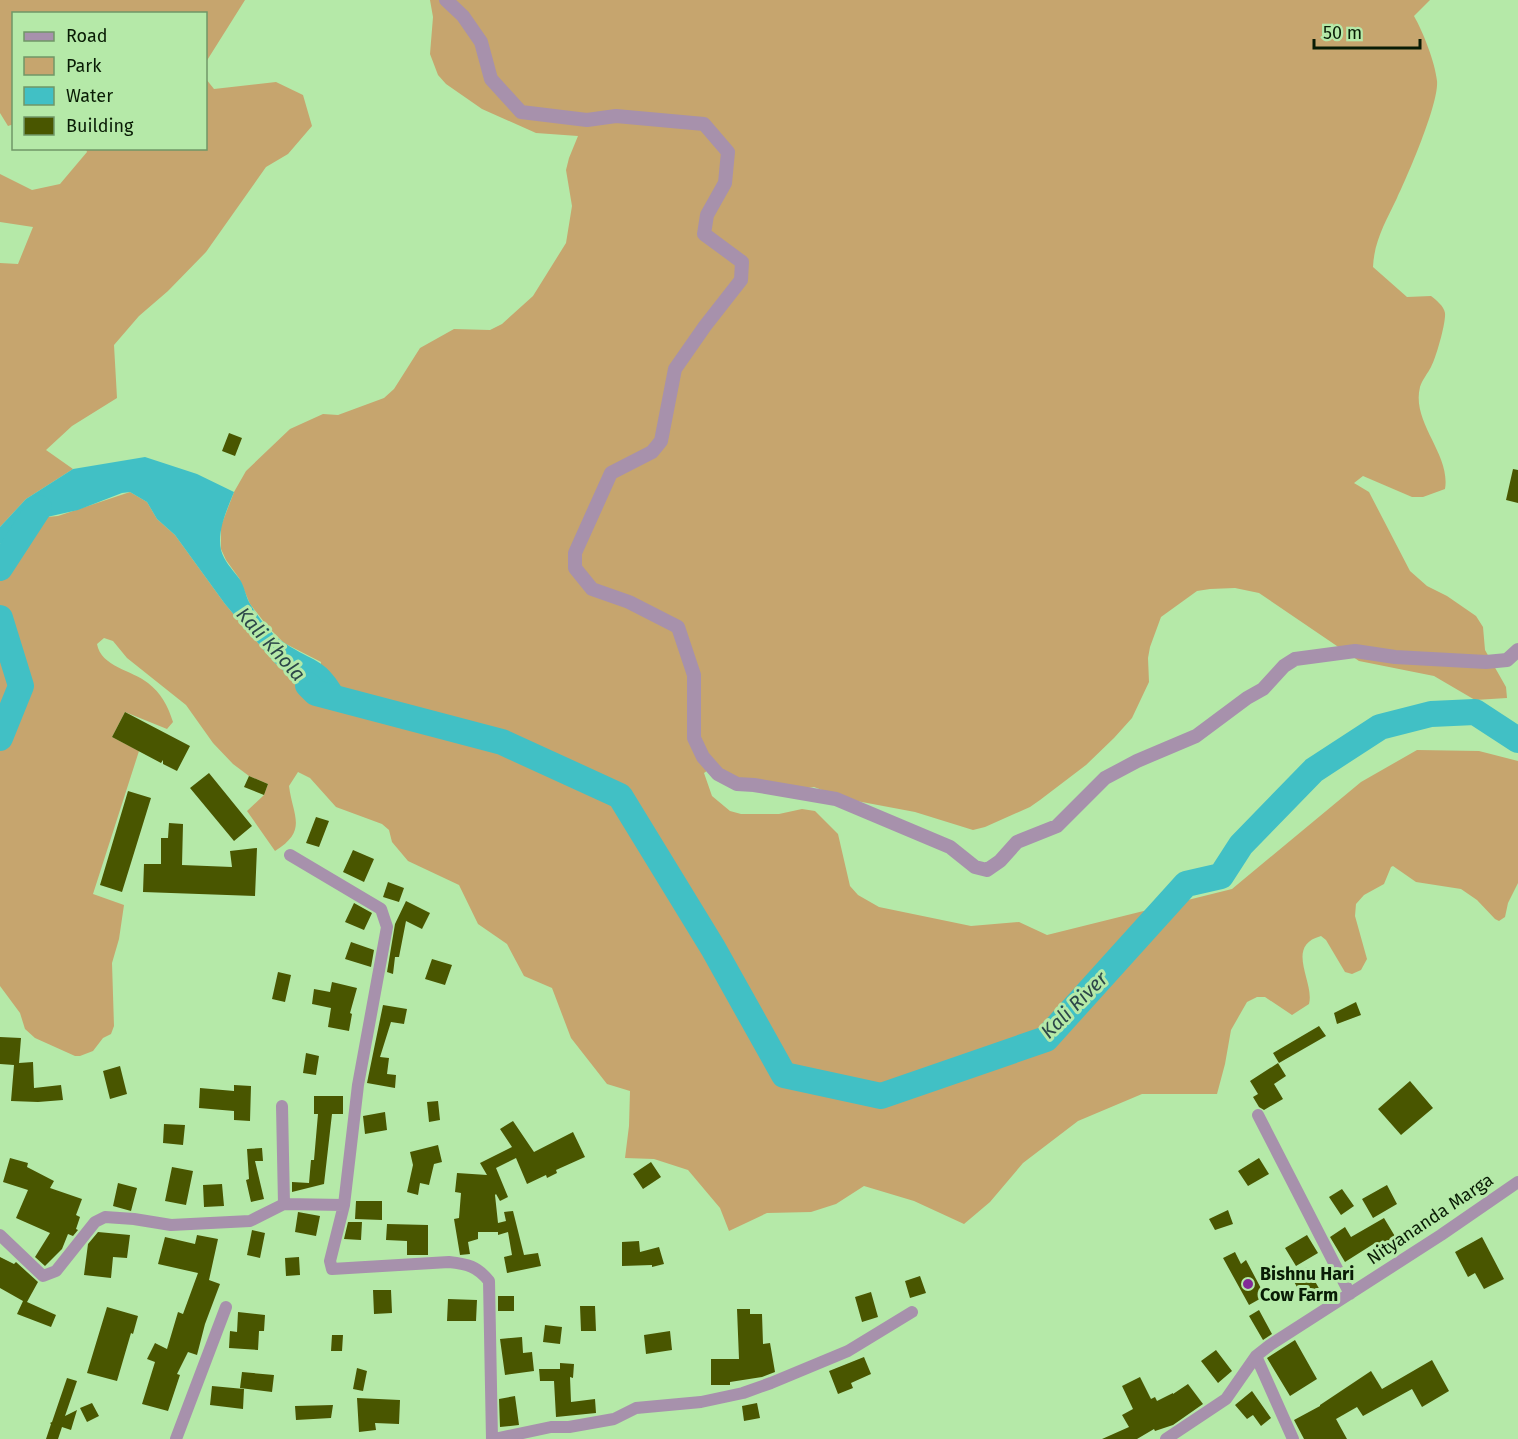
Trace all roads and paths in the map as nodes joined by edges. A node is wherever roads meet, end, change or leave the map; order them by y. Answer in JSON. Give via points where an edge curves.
{"nodes":[{"id":1,"x":446,"y":0,"type":"edge"},
{"id":2,"x":1518,"y":650,"type":"edge"},
{"id":3,"x":290,"y":855,"type":"dead end"},
{"id":4,"x":282,"y":1106,"type":"dead end"},
{"id":5,"x":1258,"y":1116,"type":"dead end"},
{"id":6,"x":1518,"y":1182,"type":"edge"},
{"id":7,"x":284,"y":1204,"type":"junction"},
{"id":8,"x":344,"y":1205,"type":"junction"},
{"id":9,"x":0,"y":1235,"type":"edge"},
{"id":10,"x":1350,"y":1294,"type":"junction"},
{"id":11,"x":226,"y":1307,"type":"dead end"},
{"id":12,"x":912,"y":1312,"type":"dead end"},
{"id":13,"x":1256,"y":1356,"type":"junction"},
{"id":14,"x":176,"y":1439,"type":"edge"},
{"id":15,"x":493,"y":1439,"type":"edge"},
{"id":16,"x":1166,"y":1439,"type":"edge"},
{"id":17,"x":1293,"y":1439,"type":"edge"}],
"edges":[{"from":1,"to":2,"type":"street","via":[[481,42],[491,79],[521,112],[587,120],[616,116],[704,124],[728,152],[725,183],[707,215],[704,234],[742,262],[741,280],[675,369],[662,441],[652,452],[611,472],[575,553],[575,568],[592,588],[678,627],[694,675],[694,738],[703,757],[718,774],[737,784],[836,799],[950,847],[975,867],[987,870],[1017,842],[1057,826],[1105,778],[1137,760],[1197,736],[1263,689],[1295,659],[1355,651],[1486,662],[1507,660]]},
{"from":3,"to":8,"type":"street","via":[[381,909],[386,919],[358,1085]]},
{"from":4,"to":7,"type":"street"},
{"from":5,"to":10,"type":"street"},
{"from":6,"to":10,"type":"street","name":"Nityananda Marga"},
{"from":7,"to":8,"type":"street"},
{"from":7,"to":9,"type":"street","via":[[250,1221],[171,1225],[105,1217],[95,1222],[56,1271],[43,1276]]},
{"from":8,"to":15,"type":"street","via":[[330,1262],[332,1269],[467,1263],[481,1270],[489,1281]]},
{"from":10,"to":13,"type":"street","name":"Nityananda Marga"},
{"from":11,"to":14,"type":"street"},
{"from":12,"to":15,"type":"street","via":[[848,1351],[743,1393],[701,1402],[636,1408],[614,1419]]},
{"from":13,"to":16,"type":"street","name":"Nityananda Marga","via":[[1226,1399]]},
{"from":13,"to":17,"type":"street"}]}
